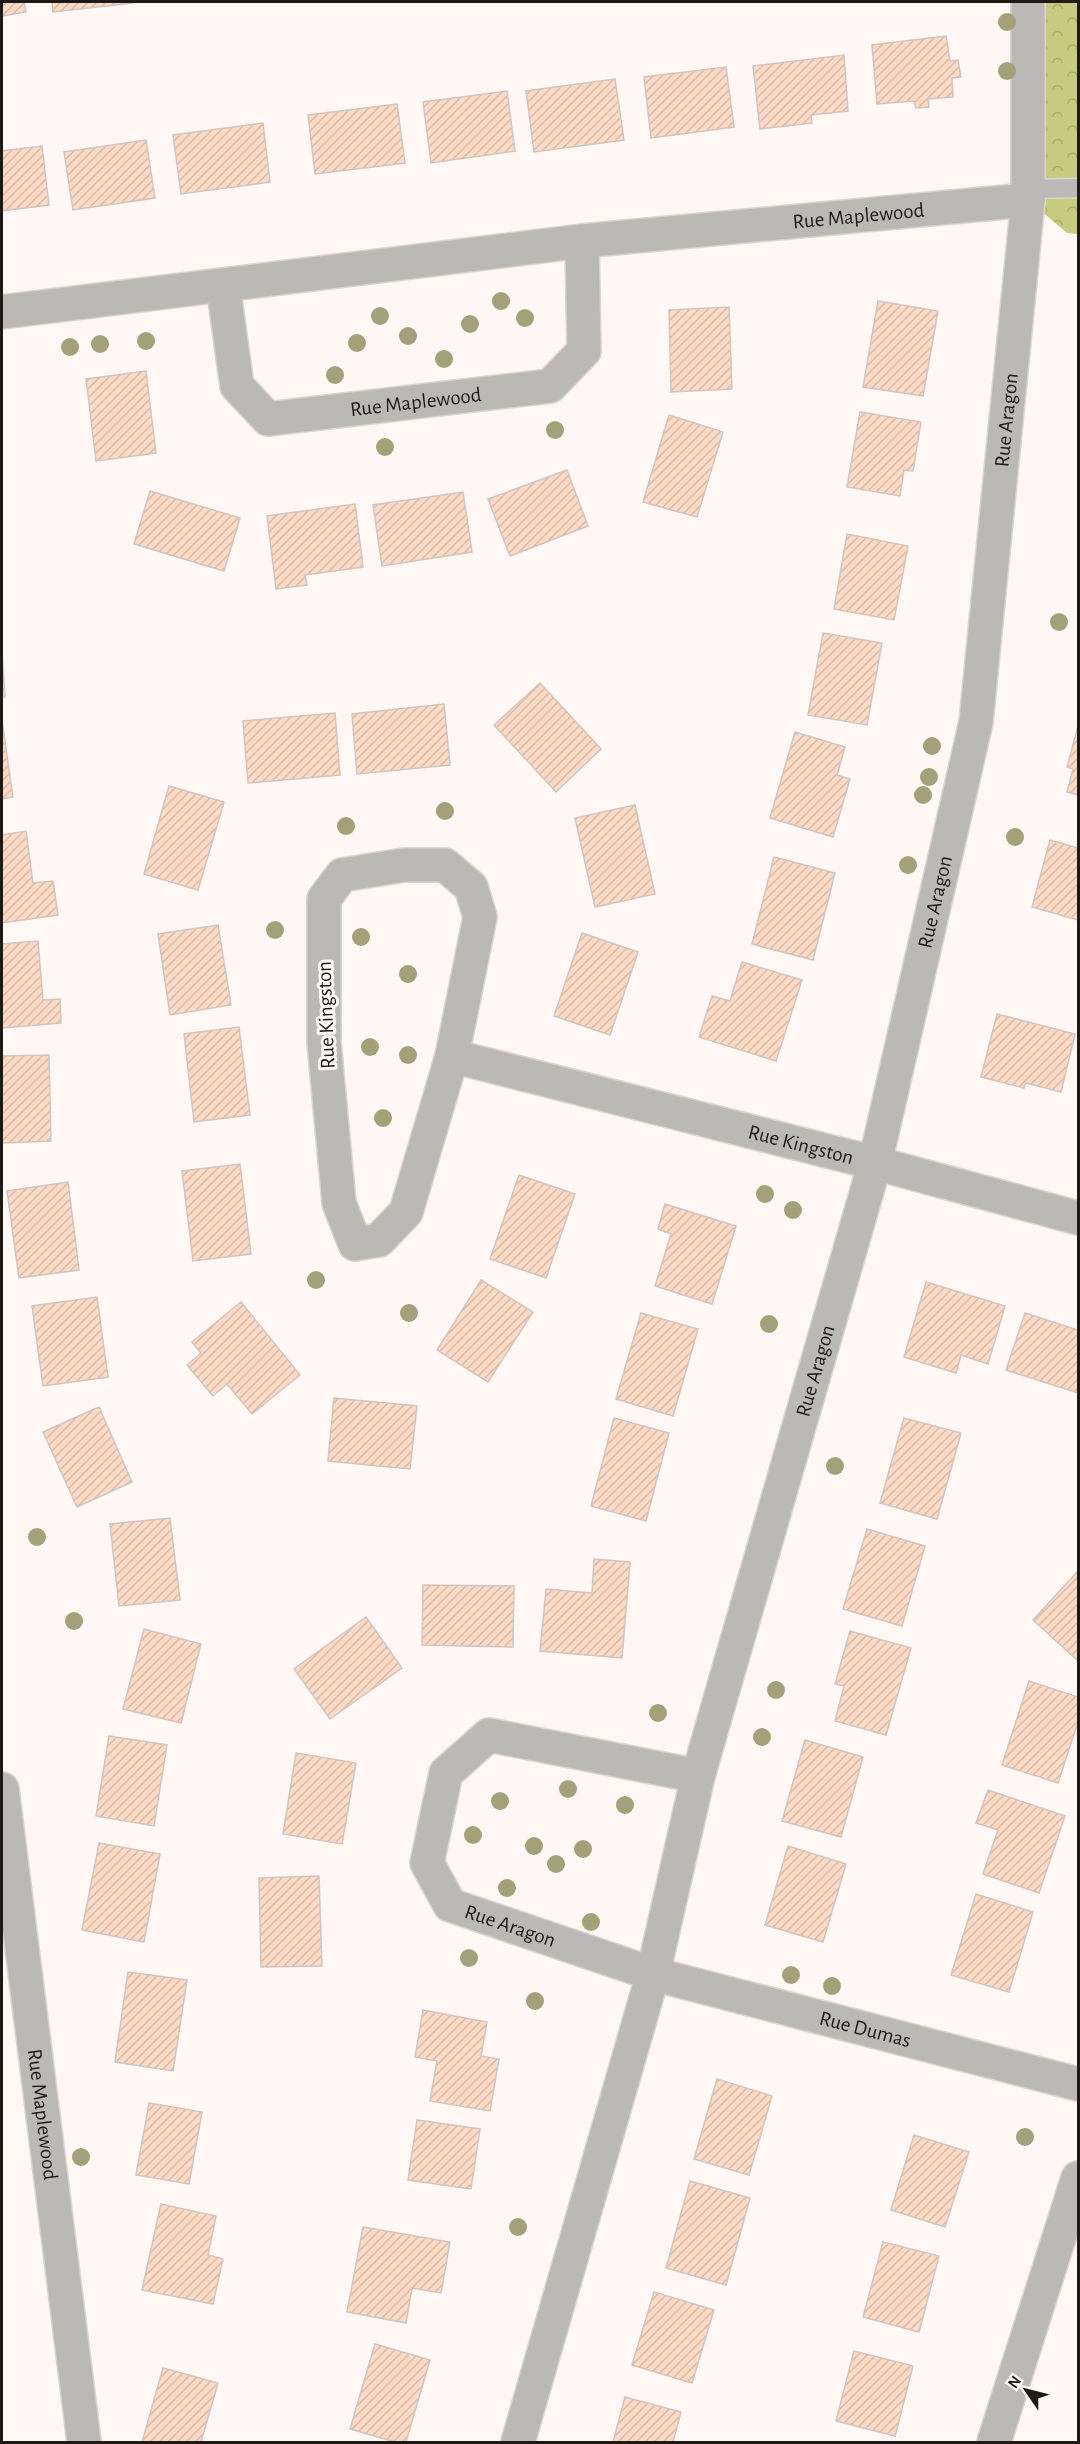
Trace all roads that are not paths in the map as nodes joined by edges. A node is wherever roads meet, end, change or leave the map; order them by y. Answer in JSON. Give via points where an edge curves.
{"nodes":[{"id":1,"x":1028,"y":2,"type":"edge"},
{"id":2,"x":1078,"y":188,"type":"edge"},
{"id":3,"x":1028,"y":194,"type":"junction"},
{"id":4,"x":582,"y":242,"type":"junction"},
{"id":5,"x":223,"y":285,"type":"junction"},
{"id":6,"x":2,"y":312,"type":"edge"},
{"id":7,"x":452,"y":1056,"type":"junction"},
{"id":8,"x":875,"y":1163,"type":"junction"},
{"id":9,"x":1078,"y":1218,"type":"edge"},
{"id":10,"x":698,"y":1776,"type":"junction"},
{"id":11,"x":2,"y":1789,"type":"edge"},
{"id":12,"x":653,"y":1974,"type":"junction"},
{"id":13,"x":1078,"y":2084,"type":"edge"},
{"id":14,"x":1078,"y":2187,"type":"edge"},
{"id":15,"x":84,"y":2442,"type":"edge"},
{"id":16,"x":518,"y":2442,"type":"edge"},
{"id":17,"x":994,"y":2442,"type":"edge"}],
"edges":[{"from":1,"to":3,"type":"street","name":"Rue Aragon"},
{"from":2,"to":3,"type":"lane"},
{"from":3,"to":4,"type":"street","name":"Rue Maplewood"},
{"from":3,"to":8,"type":"street","name":"Rue Aragon","via":[[976,722]]},
{"from":4,"to":5,"type":"street","name":"Rue Maplewood"},
{"from":4,"to":5,"type":"street","name":"Rue Maplewood","via":[[584,351],[550,386],[268,419],[237,386]]},
{"from":5,"to":6,"type":"street","name":"Rue Maplewood"},
{"from":7,"to":7,"type":"street","name":"Rue Kingston","via":[[480,917],[471,887],[445,865],[404,865],[342,875],[324,899],[324,1042],[339,1203],[355,1244],[379,1240],[406,1212]]},
{"from":7,"to":8,"type":"street","name":"Rue Kingston"},
{"from":8,"to":9,"type":"street","name":"Rue Kingston"},
{"from":8,"to":10,"type":"street","name":"Rue Aragon"},
{"from":10,"to":12,"type":"street","name":"Rue Aragon"},
{"from":10,"to":12,"type":"street","name":"Rue Aragon","via":[[489,1735],[446,1773],[427,1863],[450,1905]]},
{"from":11,"to":15,"type":"street","name":"Rue Maplewood"},
{"from":12,"to":13,"type":"street","name":"Rue Dumas"},
{"from":12,"to":16,"type":"street","name":"Rue Aragon"},
{"from":14,"to":17,"type":"street"}]}
